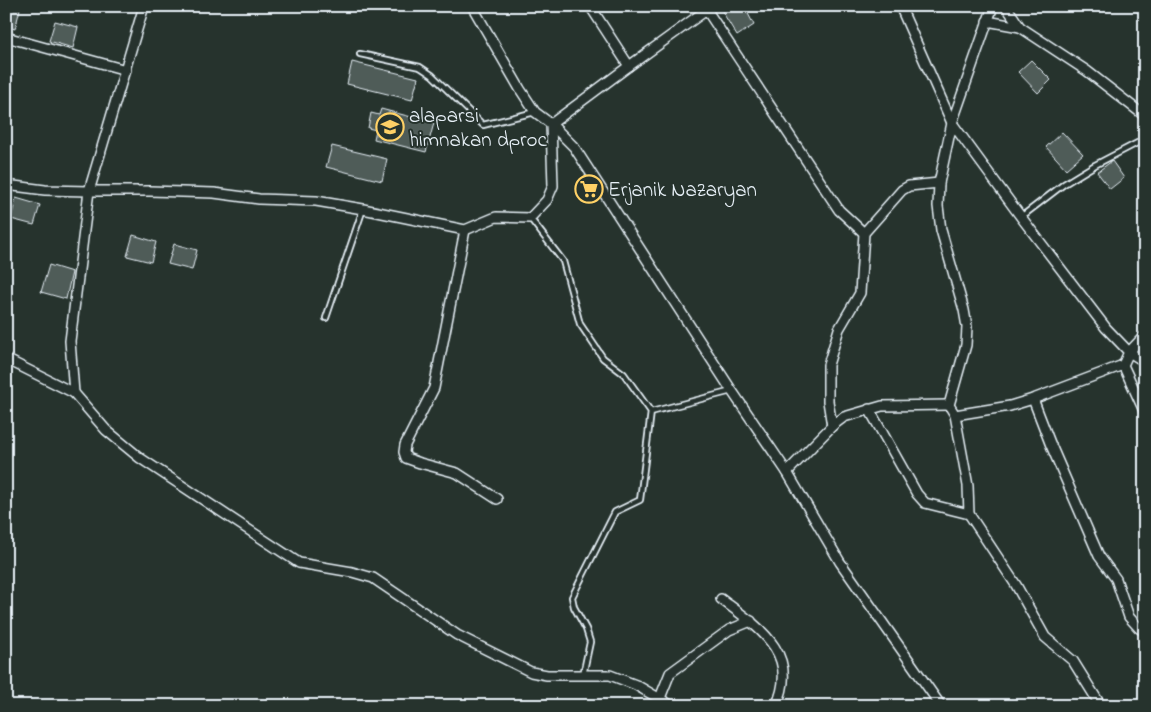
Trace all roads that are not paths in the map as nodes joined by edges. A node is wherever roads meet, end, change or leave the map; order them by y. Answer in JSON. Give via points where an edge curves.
{"nodes":[{"id":1,"x":144,"y":6,"type":"edge"},
{"id":2,"x":472,"y":6,"type":"edge"},
{"id":3,"x":590,"y":6,"type":"edge"},
{"id":4,"x":900,"y":6,"type":"edge"},
{"id":5,"x":993,"y":6,"type":"edge"},
{"id":6,"x":1006,"y":6,"type":"edge"},
{"id":7,"x":707,"y":8,"type":"edge"},
{"id":8,"x":987,"y":21,"type":"junction"},
{"id":9,"x":1020,"y":27,"type":"junction"},
{"id":10,"x":6,"y":37,"type":"edge"},
{"id":11,"x":360,"y":54,"type":"dead end"},
{"id":12,"x":629,"y":66,"type":"junction"},
{"id":13,"x":126,"y":70,"type":"junction"},
{"id":14,"x":535,"y":112,"type":"junction"},
{"id":15,"x":1145,"y":116,"type":"edge"},
{"id":16,"x":952,"y":123,"type":"junction"},
{"id":17,"x":551,"y":124,"type":"junction"},
{"id":18,"x":1145,"y":139,"type":"edge"},
{"id":19,"x":939,"y":183,"type":"junction"},
{"id":20,"x":6,"y":184,"type":"edge"},
{"id":21,"x":89,"y":192,"type":"junction"},
{"id":22,"x":363,"y":209,"type":"junction"},
{"id":23,"x":1021,"y":216,"type":"junction"},
{"id":24,"x":530,"y":218,"type":"junction"},
{"id":25,"x":465,"y":230,"type":"junction"},
{"id":26,"x":864,"y":233,"type":"junction"},
{"id":27,"x":326,"y":318,"type":"dead end"},
{"id":28,"x":1145,"y":335,"type":"edge"},
{"id":29,"x":1129,"y":352,"type":"junction"},
{"id":30,"x":6,"y":359,"type":"edge"},
{"id":31,"x":1145,"y":362,"type":"edge"},
{"id":32,"x":1123,"y":365,"type":"junction"},
{"id":33,"x":732,"y":391,"type":"junction"},
{"id":34,"x":74,"y":393,"type":"junction"},
{"id":35,"x":1033,"y":399,"type":"junction"},
{"id":36,"x":949,"y":405,"type":"junction"},
{"id":37,"x":869,"y":409,"type":"junction"},
{"id":38,"x":652,"y":412,"type":"junction"},
{"id":39,"x":1145,"y":413,"type":"edge"},
{"id":40,"x":955,"y":415,"type":"junction"},
{"id":41,"x":832,"y":426,"type":"junction"},
{"id":42,"x":787,"y":472,"type":"junction"},
{"id":43,"x":497,"y":499,"type":"dead end"},
{"id":44,"x":969,"y":514,"type":"junction"},
{"id":45,"x":721,"y":598,"type":"dead end"},
{"id":46,"x":751,"y":622,"type":"junction"},
{"id":47,"x":1145,"y":632,"type":"edge"},
{"id":48,"x":583,"y":674,"type":"junction"},
{"id":49,"x":660,"y":698,"type":"junction"},
{"id":50,"x":672,"y":706,"type":"edge"},
{"id":51,"x":776,"y":706,"type":"edge"},
{"id":52,"x":941,"y":706,"type":"edge"},
{"id":53,"x":1101,"y":706,"type":"edge"}],
"edges":[{"from":1,"to":13,"type":"street"},
{"from":2,"to":14,"type":"street"},
{"from":3,"to":12,"type":"street"},
{"from":4,"to":16,"type":"street"},
{"from":5,"to":8,"type":"street"},
{"from":6,"to":9,"type":"street"},
{"from":7,"to":12,"type":"street"},
{"from":7,"to":26,"type":"street","via":[[839,210]]},
{"from":8,"to":9,"type":"street"},
{"from":8,"to":16,"type":"street"},
{"from":9,"to":15,"type":"street","via":[[1087,71]]},
{"from":10,"to":13,"type":"street"},
{"from":11,"to":14,"type":"lane","via":[[420,67],[483,125]]},
{"from":12,"to":17,"type":"street"},
{"from":13,"to":21,"type":"street"},
{"from":14,"to":17,"type":"street"},
{"from":16,"to":19,"type":"street"},
{"from":16,"to":23,"type":"street"},
{"from":17,"to":24,"type":"street","via":[[553,186],[547,200]]},
{"from":17,"to":33,"type":"street","via":[[574,147]]},
{"from":18,"to":23,"type":"lane","via":[[1079,174]]},
{"from":19,"to":26,"type":"street","via":[[909,186],[902,190]]},
{"from":19,"to":36,"type":"street","via":[[941,230],[966,327],[966,344]]},
{"from":20,"to":21,"type":"street"},
{"from":21,"to":22,"type":"street","via":[[214,193],[316,201]]},
{"from":21,"to":34,"type":"street","via":[[70,341]]},
{"from":22,"to":25,"type":"street"},
{"from":22,"to":27,"type":"lane"},
{"from":23,"to":29,"type":"street","via":[[1106,328]]},
{"from":24,"to":25,"type":"street","via":[[496,217]]},
{"from":24,"to":38,"type":"lane","via":[[563,261],[580,324],[603,358],[624,374]]},
{"from":25,"to":43,"type":"street","via":[[434,388],[404,452],[406,458],[420,464],[457,473]]},
{"from":26,"to":41,"type":"street","via":[[860,293],[839,329],[828,365]]},
{"from":28,"to":29,"type":"street"},
{"from":29,"to":31,"type":"street"},
{"from":29,"to":32,"type":"street"},
{"from":30,"to":34,"type":"street"},
{"from":32,"to":35,"type":"street"},
{"from":32,"to":39,"type":"street"},
{"from":33,"to":38,"type":"lane"},
{"from":33,"to":42,"type":"street"},
{"from":34,"to":48,"type":"street","via":[[106,430],[140,458],[299,563],[373,578],[457,636],[531,672]]},
{"from":35,"to":40,"type":"street"},
{"from":35,"to":47,"type":"street","via":[[1099,556],[1116,579],[1129,617]]},
{"from":36,"to":37,"type":"street"},
{"from":36,"to":40,"type":"street"},
{"from":37,"to":41,"type":"street","via":[[844,417]]},
{"from":37,"to":44,"type":"street","via":[[925,503]]},
{"from":38,"to":48,"type":"lane","via":[[640,500],[615,512],[572,597],[590,642]]},
{"from":40,"to":44,"type":"street","via":[[968,486]]},
{"from":41,"to":42,"type":"street"},
{"from":42,"to":52,"type":"street","via":[[840,562]]},
{"from":44,"to":53,"type":"street","via":[[1016,585],[1045,637],[1073,662]]},
{"from":45,"to":46,"type":"street"},
{"from":46,"to":49,"type":"street","via":[[729,630],[670,673]]},
{"from":46,"to":51,"type":"street","via":[[775,646],[782,663],[784,679]]},
{"from":48,"to":49,"type":"street","via":[[610,675]]},
{"from":49,"to":50,"type":"street"}]}
